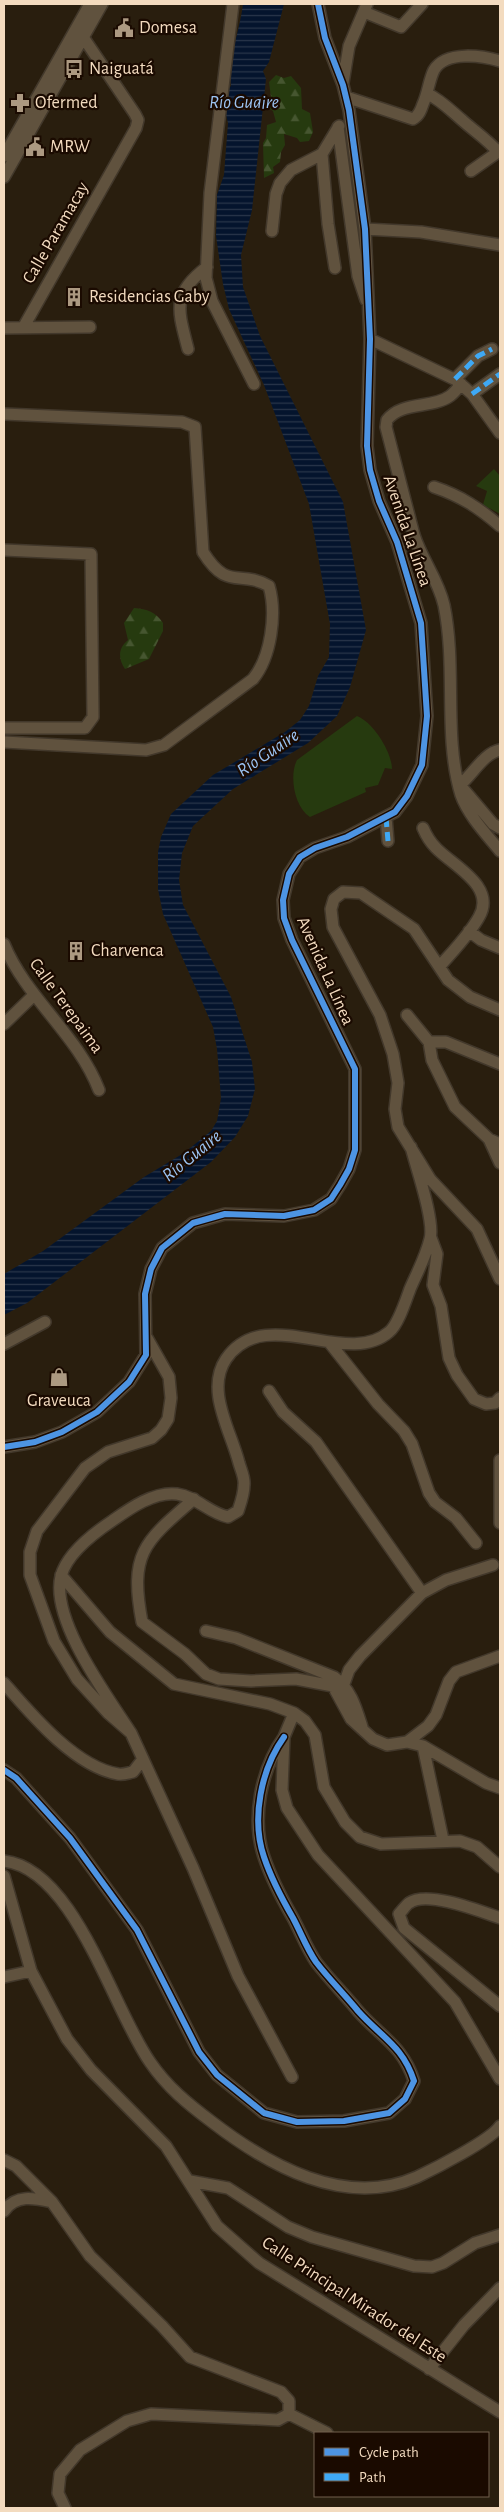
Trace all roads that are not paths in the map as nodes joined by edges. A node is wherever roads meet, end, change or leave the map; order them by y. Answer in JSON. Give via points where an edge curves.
{"nodes":[{"id":1,"x":90,"y":4,"type":"edge"},
{"id":2,"x":102,"y":4,"type":"edge"},
{"id":3,"x":232,"y":4,"type":"edge"},
{"id":4,"x":318,"y":4,"type":"edge"},
{"id":5,"x":422,"y":4,"type":"edge"},
{"id":6,"x":365,"y":8,"type":"edge"},
{"id":7,"x":83,"y":37,"type":"junction"},
{"id":8,"x":500,"y":61,"type":"edge"},
{"id":9,"x":342,"y":85,"type":"junction"},
{"id":10,"x":428,"y":94,"type":"junction"},
{"id":11,"x":346,"y":97,"type":"junction"},
{"id":12,"x":349,"y":110,"type":"junction"},
{"id":13,"x":338,"y":127,"type":"junction"},
{"id":14,"x":499,"y":151,"type":"edge"},
{"id":15,"x":322,"y":154,"type":"junction"},
{"id":16,"x":4,"y":156,"type":"edge"},
{"id":17,"x":471,"y":171,"type":"dead end"},
{"id":18,"x":4,"y":177,"type":"edge"},
{"id":19,"x":365,"y":229,"type":"junction"},
{"id":20,"x":272,"y":232,"type":"dead end"},
{"id":21,"x":500,"y":245,"type":"edge"},
{"id":22,"x":207,"y":267,"type":"junction"},
{"id":23,"x":335,"y":268,"type":"dead end"},
{"id":24,"x":368,"y":305,"type":"junction"},
{"id":25,"x":90,"y":327,"type":"dead end"},
{"id":26,"x":4,"y":328,"type":"edge"},
{"id":27,"x":23,"y":328,"type":"junction"},
{"id":28,"x":370,"y":339,"type":"junction"},
{"id":29,"x":188,"y":348,"type":"dead end"},
{"id":30,"x":492,"y":348,"type":"dead end"},
{"id":31,"x":500,"y":374,"type":"edge"},
{"id":32,"x":458,"y":382,"type":"junction"},
{"id":33,"x":254,"y":384,"type":"dead end"},
{"id":34,"x":472,"y":394,"type":"junction"},
{"id":35,"x":4,"y":414,"type":"edge"},
{"id":36,"x":500,"y":433,"type":"edge"},
{"id":37,"x":434,"y":487,"type":"dead end"},
{"id":38,"x":500,"y":526,"type":"edge"},
{"id":39,"x":4,"y":550,"type":"edge"},
{"id":40,"x":4,"y":728,"type":"edge"},
{"id":41,"x":4,"y":742,"type":"edge"},
{"id":42,"x":500,"y":750,"type":"edge"},
{"id":43,"x":460,"y":785,"type":"junction"},
{"id":44,"x":386,"y":817,"type":"junction"},
{"id":45,"x":423,"y":828,"type":"dead end"},
{"id":46,"x":500,"y":828,"type":"edge"},
{"id":47,"x":388,"y":841,"type":"dead end"},
{"id":48,"x":500,"y":851,"type":"edge"},
{"id":49,"x":469,"y":931,"type":"junction"},
{"id":50,"x":4,"y":944,"type":"edge"},
{"id":51,"x":500,"y":948,"type":"edge"},
{"id":52,"x":440,"y":966,"type":"junction"},
{"id":53,"x":34,"y":995,"type":"junction"},
{"id":54,"x":500,"y":1010,"type":"edge"},
{"id":55,"x":407,"y":1015,"type":"dead end"},
{"id":56,"x":4,"y":1024,"type":"edge"},
{"id":57,"x":430,"y":1042,"type":"junction"},
{"id":58,"x":500,"y":1064,"type":"edge"},
{"id":59,"x":99,"y":1090,"type":"dead end"},
{"id":60,"x":489,"y":1139,"type":"junction"},
{"id":61,"x":500,"y":1144,"type":"edge"},
{"id":62,"x":411,"y":1147,"type":"junction"},
{"id":63,"x":500,"y":1162,"type":"edge"},
{"id":64,"x":431,"y":1238,"type":"junction"},
{"id":65,"x":500,"y":1279,"type":"edge"},
{"id":66,"x":45,"y":1322,"type":"dead end"},
{"id":67,"x":147,"y":1338,"type":"junction"},
{"id":68,"x":329,"y":1342,"type":"junction"},
{"id":69,"x":4,"y":1344,"type":"edge"},
{"id":70,"x":269,"y":1391,"type":"dead end"},
{"id":71,"x":500,"y":1398,"type":"edge"},
{"id":72,"x":4,"y":1447,"type":"edge"},
{"id":73,"x":500,"y":1460,"type":"edge"},
{"id":74,"x":194,"y":1499,"type":"junction"},
{"id":75,"x":500,"y":1523,"type":"edge"},
{"id":76,"x":476,"y":1543,"type":"dead end"},
{"id":77,"x":493,"y":1565,"type":"dead end"},
{"id":78,"x":62,"y":1576,"type":"junction"},
{"id":79,"x":422,"y":1593,"type":"junction"},
{"id":80,"x":206,"y":1631,"type":"dead end"},
{"id":81,"x":500,"y":1656,"type":"edge"},
{"id":82,"x":4,"y":1683,"type":"edge"},
{"id":83,"x":344,"y":1684,"type":"junction"},
{"id":84,"x":294,"y":1712,"type":"junction"},
{"id":85,"x":363,"y":1728,"type":"junction"},
{"id":86,"x":130,"y":1733,"type":"junction"},
{"id":87,"x":284,"y":1738,"type":"junction"},
{"id":88,"x":407,"y":1742,"type":"junction"},
{"id":89,"x":422,"y":1746,"type":"junction"},
{"id":90,"x":143,"y":1759,"type":"junction"},
{"id":91,"x":4,"y":1770,"type":"edge"},
{"id":92,"x":500,"y":1788,"type":"edge"},
{"id":93,"x":444,"y":1840,"type":"junction"},
{"id":94,"x":4,"y":1861,"type":"edge"},
{"id":95,"x":500,"y":1867,"type":"edge"},
{"id":96,"x":4,"y":1876,"type":"edge"},
{"id":97,"x":500,"y":1918,"type":"edge"},
{"id":98,"x":31,"y":1971,"type":"junction"},
{"id":99,"x":4,"y":1977,"type":"edge"},
{"id":100,"x":500,"y":2006,"type":"edge"},
{"id":101,"x":292,"y":2077,"type":"dead end"},
{"id":102,"x":500,"y":2078,"type":"edge"},
{"id":103,"x":500,"y":2126,"type":"edge"},
{"id":104,"x":4,"y":2160,"type":"edge"},
{"id":105,"x":190,"y":2181,"type":"junction"},
{"id":106,"x":52,"y":2202,"type":"junction"},
{"id":107,"x":4,"y":2211,"type":"edge"},
{"id":108,"x":500,"y":2235,"type":"edge"},
{"id":109,"x":500,"y":2288,"type":"edge"},
{"id":110,"x":429,"y":2369,"type":"junction"},
{"id":111,"x":500,"y":2412,"type":"edge"},
{"id":112,"x":289,"y":2414,"type":"junction"},
{"id":113,"x":325,"y":2432,"type":"edge"},
{"id":114,"x":65,"y":2508,"type":"edge"}],
"edges":[{"from":1,"to":16,"type":"street"},
{"from":2,"to":7,"type":"street"},
{"from":3,"to":22,"type":"street","via":[[210,194]]},
{"from":4,"to":9,"type":"street","name":"Avenida La Línea","via":[[325,38]]},
{"from":5,"to":6,"type":"street","via":[[401,28]]},
{"from":6,"to":9,"type":"street","via":[[349,46]]},
{"from":7,"to":18,"type":"street"},
{"from":7,"to":27,"type":"street","name":"Calle Paramacay","via":[[138,120]]},
{"from":8,"to":10,"type":"street","via":[[484,56],[449,59],[434,70]]},
{"from":9,"to":11,"type":"street","name":"Avenida La Línea"},
{"from":10,"to":11,"type":"street","via":[[413,119]]},
{"from":10,"to":14,"type":"street","via":[[444,102]]},
{"from":11,"to":12,"type":"street","name":"Avenida La Línea"},
{"from":12,"to":13,"type":"street"},
{"from":12,"to":19,"type":"street","name":"Avenida La Línea"},
{"from":13,"to":15,"type":"street"},
{"from":13,"to":24,"type":"street","via":[[358,276]]},
{"from":14,"to":17,"type":"street"},
{"from":15,"to":20,"type":"street","via":[[290,170],[280,183]]},
{"from":15,"to":23,"type":"street"},
{"from":19,"to":21,"type":"street","via":[[421,232]]},
{"from":19,"to":24,"type":"street","name":"Avenida La Línea"},
{"from":22,"to":29,"type":"street","via":[[190,280],[181,295],[179,314]]},
{"from":22,"to":33,"type":"street","via":[[206,278],[212,301]]},
{"from":24,"to":28,"type":"street","name":"Avenida La Línea"},
{"from":25,"to":27,"type":"street"},
{"from":26,"to":27,"type":"street"},
{"from":28,"to":32,"type":"street"},
{"from":28,"to":44,"type":"street","name":"Avenida La Línea","via":[[366,446],[379,501],[397,542],[421,624],[427,716],[422,764],[417,778],[408,796],[395,812]]},
{"from":30,"to":32,"type":"street","via":[[478,356]]},
{"from":31,"to":34,"type":"street"},
{"from":32,"to":34,"type":"street"},
{"from":32,"to":43,"type":"street","via":[[452,396],[396,412],[387,420],[386,427],[418,549],[437,581],[444,606],[452,671],[452,761]]},
{"from":34,"to":36,"type":"street"},
{"from":35,"to":41,"type":"street","via":[[182,422],[195,427],[203,552],[222,576],[261,582],[269,586],[271,595],[270,643],[260,671],[164,745],[146,750]]},
{"from":37,"to":38,"type":"street","via":[[474,504]]},
{"from":39,"to":40,"type":"street","via":[[91,554],[93,717],[85,728]]},
{"from":42,"to":43,"type":"street","via":[[492,752]]},
{"from":43,"to":46,"type":"street"},
{"from":43,"to":48,"type":"street","via":[[461,796]]},
{"from":44,"to":47,"type":"street"},
{"from":44,"to":67,"type":"street","name":"Avenida La Línea","via":[[300,857],[289,874],[283,894],[284,918],[292,940],[355,1069],[355,1150],[349,1169],[331,1199],[314,1210],[284,1216],[225,1214],[193,1223],[162,1248],[151,1270],[145,1294]]},
{"from":45,"to":49,"type":"street","via":[[436,848],[474,879],[480,890],[480,916]]},
{"from":49,"to":51,"type":"street"},
{"from":49,"to":52,"type":"street"},
{"from":50,"to":53,"type":"street","name":"Calle Terepaima","via":[[9,958]]},
{"from":52,"to":54,"type":"street","via":[[448,980],[470,997]]},
{"from":52,"to":62,"type":"street","via":[[414,929],[361,893],[343,892],[334,899],[331,909],[334,927],[380,1016],[393,1054],[398,1083],[395,1109],[398,1127]]},
{"from":53,"to":56,"type":"street"},
{"from":53,"to":59,"type":"street","name":"Calle Terepaima","via":[[90,1067]]},
{"from":55,"to":57,"type":"street"},
{"from":57,"to":58,"type":"street","via":[[446,1042]]},
{"from":57,"to":60,"type":"street","via":[[432,1060],[455,1107]]},
{"from":60,"to":61,"type":"street"},
{"from":60,"to":63,"type":"street"},
{"from":62,"to":64,"type":"street"},
{"from":62,"to":65,"type":"street","via":[[430,1178],[476,1229]]},
{"from":64,"to":68,"type":"street","via":[[402,1310],[389,1332],[365,1344]]},
{"from":64,"to":71,"type":"street","via":[[437,1254],[433,1285],[442,1306],[449,1358],[474,1399],[486,1404],[495,1403]]},
{"from":66,"to":69,"type":"street"},
{"from":67,"to":72,"type":"street","name":"Avenida La Línea","via":[[146,1355],[138,1369],[97,1412],[62,1432],[35,1442]]},
{"from":67,"to":86,"type":"street","via":[[169,1377],[172,1398],[168,1419],[152,1438],[108,1452],[85,1468],[37,1530],[30,1552],[30,1575],[54,1641],[77,1678]]},
{"from":68,"to":74,"type":"street","via":[[309,1337],[268,1336],[249,1339],[234,1348],[219,1372],[216,1392],[245,1483],[242,1499],[238,1511],[228,1517],[216,1515]]},
{"from":68,"to":76,"type":"street","via":[[404,1431],[435,1502],[456,1518]]},
{"from":70,"to":79,"type":"street","via":[[283,1412],[316,1442]]},
{"from":73,"to":75,"type":"street"},
{"from":74,"to":78,"type":"street","via":[[176,1494],[157,1496],[134,1506],[106,1525],[74,1554]]},
{"from":74,"to":85,"type":"street","via":[[157,1532],[143,1554],[136,1590],[142,1622],[206,1674],[219,1679],[296,1679],[333,1686],[351,1718]]},
{"from":77,"to":79,"type":"street","via":[[446,1580]]},
{"from":78,"to":84,"type":"street","via":[[110,1632],[174,1684],[230,1694]]},
{"from":78,"to":86,"type":"street","via":[[62,1609],[83,1658]]},
{"from":79,"to":83,"type":"street","via":[[360,1656],[349,1670]]},
{"from":80,"to":83,"type":"street","via":[[236,1638],[334,1677]]},
{"from":81,"to":88,"type":"street","via":[[456,1672],[449,1681],[436,1715],[428,1726]]},
{"from":82,"to":90,"type":"street","via":[[31,1714],[71,1750],[100,1768],[120,1774],[133,1772]]},
{"from":83,"to":85,"type":"street"},
{"from":84,"to":87,"type":"street"},
{"from":84,"to":93,"type":"street","via":[[315,1735],[324,1787],[345,1822],[360,1837],[381,1844]]},
{"from":85,"to":88,"type":"street","via":[[373,1739],[387,1745]]},
{"from":86,"to":90,"type":"street"},
{"from":87,"to":91,"type":"street","via":[[264,1781],[257,1824],[263,1856],[276,1888],[316,1961],[365,2019],[401,2052],[411,2070],[414,2081],[405,2099],[390,2113],[344,2121],[297,2122],[264,2113],[217,2075],[199,2052],[138,1930],[70,1838],[16,1778]]},
{"from":87,"to":102,"type":"street","via":[[282,1790],[287,1808],[302,1833],[318,1855],[455,2002]]},
{"from":88,"to":89,"type":"street"},
{"from":89,"to":92,"type":"street"},
{"from":89,"to":93,"type":"street"},
{"from":90,"to":101,"type":"street","via":[[238,1976]]},
{"from":93,"to":95,"type":"street","via":[[477,1847]]},
{"from":94,"to":103,"type":"street","via":[[37,1874],[67,1908],[95,1955],[141,2047],[176,2094],[230,2136],[282,2168],[319,2181],[379,2187],[408,2181],[444,2164]]},
{"from":96,"to":98,"type":"street","name":"Calle Principal Mirador del Este"},
{"from":97,"to":100,"type":"street","via":[[431,1899],[409,1903],[399,1914],[404,1928]]},
{"from":98,"to":99,"type":"street"},
{"from":98,"to":105,"type":"street","name":"Calle Principal Mirador del Este","via":[[68,2039],[91,2070],[166,2146]]},
{"from":104,"to":106,"type":"street","via":[[16,2166]]},
{"from":105,"to":108,"type":"street","via":[[228,2188],[288,2227],[414,2266],[438,2265],[475,2243]]},
{"from":105,"to":110,"type":"street","name":"Calle Principal Mirador del Este","via":[[217,2226],[259,2264]]},
{"from":106,"to":107,"type":"street","via":[[19,2199]]},
{"from":106,"to":112,"type":"street","via":[[90,2256],[190,2357],[281,2392],[289,2402]]},
{"from":109,"to":110,"type":"street","via":[[464,2325]]},
{"from":110,"to":111,"type":"street","name":"Calle Principal Mirador del Este"},
{"from":112,"to":113,"type":"street"},
{"from":112,"to":114,"type":"street","via":[[278,2420],[151,2414],[127,2421],[80,2450],[60,2474],[58,2493]]}]}
